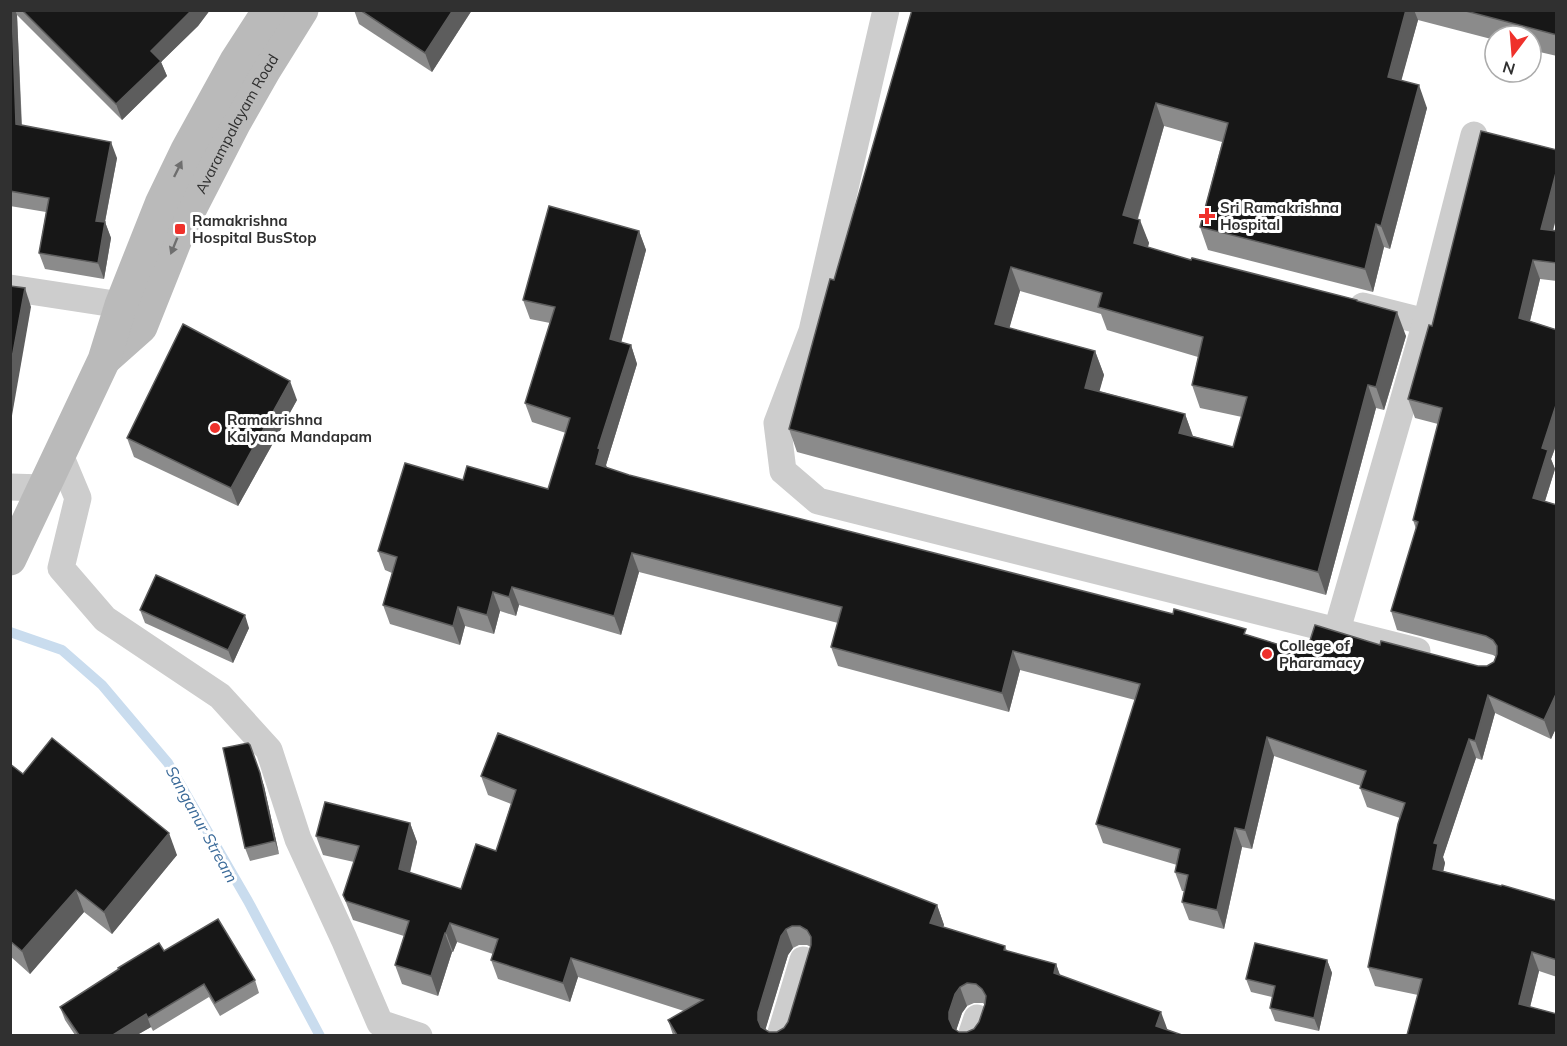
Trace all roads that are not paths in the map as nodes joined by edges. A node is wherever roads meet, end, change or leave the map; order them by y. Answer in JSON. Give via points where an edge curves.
{"nodes":[{"id":1,"x":270,"y":10,"type":"edge"},
{"id":2,"x":302,"y":10,"type":"edge"},
{"id":3,"x":886,"y":10,"type":"edge"},
{"id":4,"x":1474,"y":135,"type":"dead end"},
{"id":5,"x":10,"y":288,"type":"edge"},
{"id":6,"x":1334,"y":298,"type":"edge"},
{"id":7,"x":121,"y":305,"type":"junction"},
{"id":8,"x":1426,"y":321,"type":"junction"},
{"id":9,"x":104,"y":360,"type":"junction"},
{"id":10,"x":60,"y":455,"type":"junction"},
{"id":11,"x":30,"y":495,"type":"edge"},
{"id":12,"x":10,"y":559,"type":"edge"},
{"id":13,"x":1337,"y":630,"type":"junction"},
{"id":14,"x":1445,"y":658,"type":"edge"},
{"id":15,"x":803,"y":960,"type":"dead end"},
{"id":16,"x":419,"y":1035,"type":"edge"},
{"id":17,"x":780,"y":1035,"type":"edge"}],
"edges":[{"from":7,"to":1,"type":"main road","one_way":true,"via":[[187,150],[236,61]]},
{"from":2,"to":9,"type":"main road","name":"Avarampalayam Road","one_way":true,"via":[[235,122],[180,229],[141,327]]},
{"from":3,"to":13,"type":"street","via":[[812,331],[777,423],[783,471],[818,501]]},
{"from":4,"to":8,"type":"street"},
{"from":5,"to":7,"type":"street"},
{"from":6,"to":8,"type":"street"},
{"from":7,"to":9,"type":"main road"},
{"from":8,"to":13,"type":"street"},
{"from":9,"to":10,"type":"main road"},
{"from":10,"to":11,"type":"main road"},
{"from":10,"to":16,"type":"street","via":[[78,498],[61,568],[105,619],[220,696],[269,750],[298,839],[380,1023]]},
{"from":11,"to":12,"type":"main road"},
{"from":13,"to":14,"type":"street"},
{"from":15,"to":17,"type":"street"}]}
